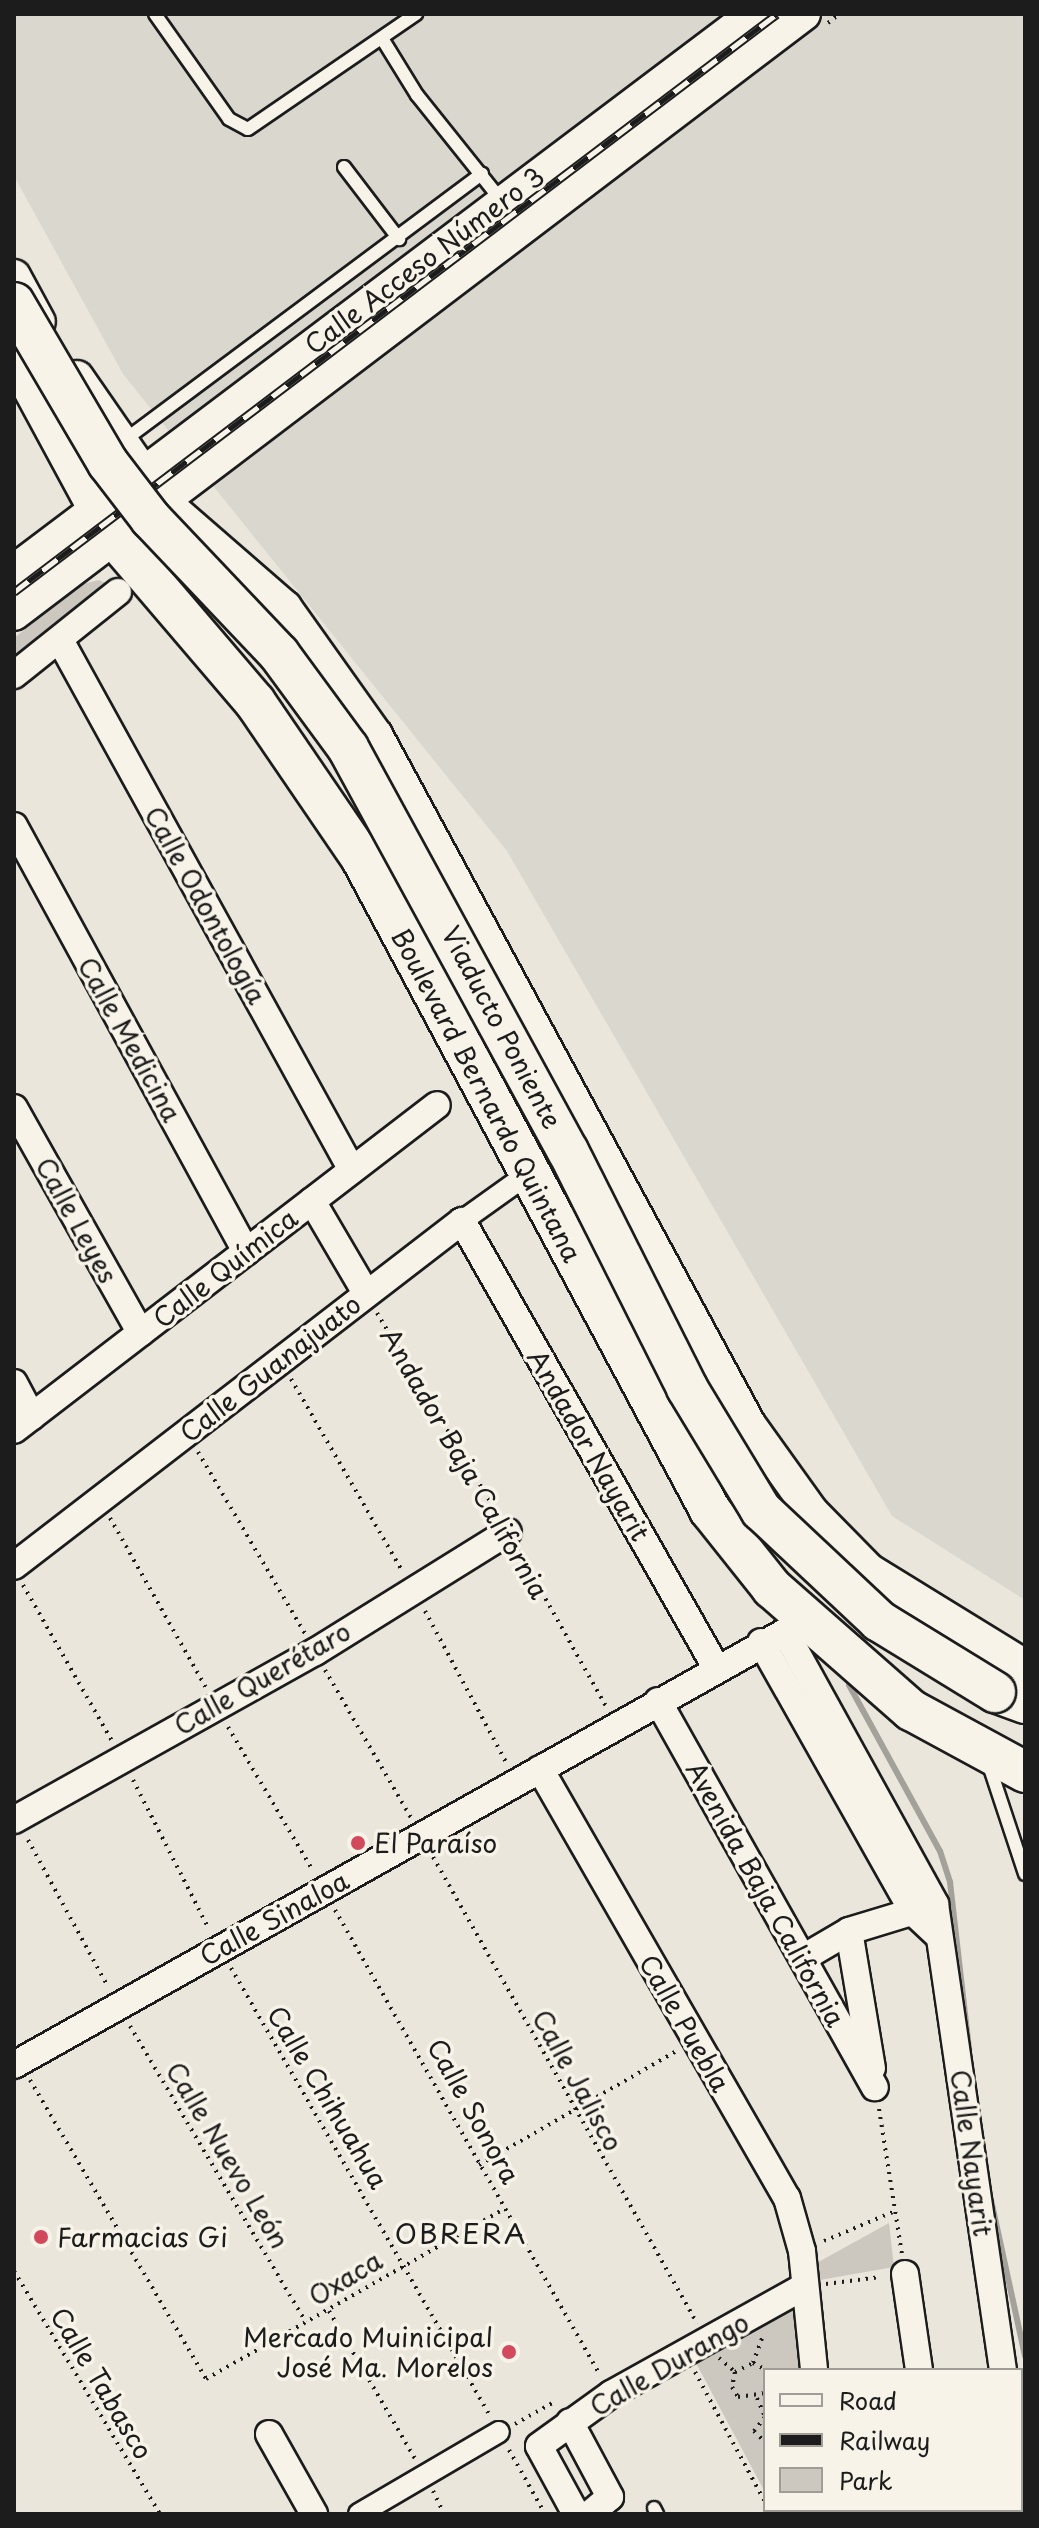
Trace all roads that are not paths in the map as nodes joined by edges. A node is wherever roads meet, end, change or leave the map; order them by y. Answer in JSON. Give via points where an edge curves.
{"nodes":[{"id":1,"x":155,"y":14,"type":"edge"},
{"id":2,"x":416,"y":14,"type":"edge"},
{"id":3,"x":753,"y":14,"type":"edge"},
{"id":4,"x":804,"y":14,"type":"edge"},
{"id":5,"x":383,"y":40,"type":"junction"},
{"id":6,"x":344,"y":167,"type":"dead end"},
{"id":7,"x":482,"y":174,"type":"junction"},
{"id":8,"x":502,"y":201,"type":"junction"},
{"id":9,"x":399,"y":239,"type":"junction"},
{"id":10,"x":14,"y":276,"type":"edge"},
{"id":11,"x":14,"y":303,"type":"edge"},
{"id":12,"x":14,"y":352,"type":"edge"},
{"id":13,"x":122,"y":442,"type":"junction"},
{"id":14,"x":144,"y":473,"type":"junction"},
{"id":15,"x":163,"y":501,"type":"junction"},
{"id":16,"x":105,"y":522,"type":"junction"},
{"id":17,"x":14,"y":571,"type":"edge"},
{"id":18,"x":118,"y":592,"type":"dead end"},
{"id":19,"x":14,"y":614,"type":"edge"},
{"id":20,"x":60,"y":640,"type":"junction"},
{"id":21,"x":14,"y":675,"type":"edge"},
{"id":22,"x":14,"y":826,"type":"edge"},
{"id":23,"x":437,"y":1105,"type":"dead end"},
{"id":24,"x":14,"y":1108,"type":"edge"},
{"id":25,"x":352,"y":1170,"type":"junction"},
{"id":26,"x":528,"y":1174,"type":"junction"},
{"id":27,"x":312,"y":1201,"type":"junction"},
{"id":28,"x":462,"y":1221,"type":"junction"},
{"id":29,"x":246,"y":1252,"type":"junction"},
{"id":30,"x":366,"y":1293,"type":"junction"},
{"id":31,"x":141,"y":1333,"type":"junction"},
{"id":32,"x":14,"y":1383,"type":"edge"},
{"id":33,"x":23,"y":1424,"type":"edge"},
{"id":34,"x":508,"y":1532,"type":"road end"},
{"id":35,"x":14,"y":1566,"type":"edge"},
{"id":36,"x":785,"y":1632,"type":"joint"},
{"id":37,"x":761,"y":1642,"type":"junction"},
{"id":38,"x":1025,"y":1666,"type":"edge"},
{"id":39,"x":717,"y":1669,"type":"junction"},
{"id":40,"x":1010,"y":1697,"type":"edge"},
{"id":41,"x":658,"y":1701,"type":"junction"},
{"id":42,"x":984,"y":1751,"type":"junction"},
{"id":43,"x":540,"y":1769,"type":"junction"},
{"id":44,"x":1025,"y":1772,"type":"edge"},
{"id":45,"x":16,"y":1819,"type":"edge"},
{"id":46,"x":1025,"y":1874,"type":"edge"},
{"id":47,"x":924,"y":1908,"type":"junction"},
{"id":48,"x":849,"y":1931,"type":"junction"},
{"id":49,"x":803,"y":1958,"type":"junction"},
{"id":50,"x":17,"y":2063,"type":"edge"},
{"id":51,"x":905,"y":2274,"type":"road end"},
{"id":52,"x":803,"y":2287,"type":"junction"},
{"id":53,"x":814,"y":2368,"type":"edge"},
{"id":54,"x":919,"y":2368,"type":"edge"},
{"id":55,"x":1003,"y":2368,"type":"edge"},
{"id":56,"x":570,"y":2422,"type":"junction"},
{"id":57,"x":499,"y":2432,"type":"road end"},
{"id":58,"x":269,"y":2434,"type":"dead end"},
{"id":59,"x":314,"y":2514,"type":"edge"},
{"id":60,"x":359,"y":2514,"type":"edge"},
{"id":61,"x":576,"y":2514,"type":"edge"},
{"id":62,"x":590,"y":2514,"type":"edge"}],
"edges":[{"from":1,"to":5,"type":"lane","via":[[229,119],[248,129]]},
{"from":2,"to":5,"type":"lane"},
{"from":3,"to":8,"type":"street","name":"Calle Acceso Número 3"},
{"from":4,"to":15,"type":"street","name":"Calle Acceso Número 3"},
{"from":5,"to":7,"type":"lane","via":[[417,95]]},
{"from":6,"to":9,"type":"lane"},
{"from":7,"to":8,"type":"lane"},
{"from":7,"to":9,"type":"lane"},
{"from":8,"to":14,"type":"street","name":"Calle Acceso Número 3"},
{"from":9,"to":13,"type":"lane"},
{"from":10,"to":13,"type":"street"},
{"from":11,"to":40,"type":"main road","name":"Viaducto Poniente","bridge":true,"via":[[108,463],[151,519],[279,654],[348,748],[568,1151],[687,1388],[761,1510],[879,1621]]},
{"from":12,"to":16,"type":"main road","name":"Boulevard Bernardo Quintana"},
{"from":13,"to":14,"type":"street"},
{"from":14,"to":15,"type":"street"},
{"from":14,"to":16,"type":"street","name":"Calle Acceso Número 3"},
{"from":15,"to":16,"type":"street","name":"Calle Acceso Número 3"},
{"from":15,"to":38,"type":"street","via":[[285,607],[376,735],[749,1424],[812,1512],[869,1570]]},
{"from":16,"to":17,"type":"street"},
{"from":16,"to":19,"type":"street"},
{"from":16,"to":26,"type":"main road","name":"Boulevard Bernardo Quintana","via":[[255,702],[362,859]]},
{"from":18,"to":20,"type":"street"},
{"from":20,"to":21,"type":"street"},
{"from":20,"to":25,"type":"street","name":"Calle Odontología"},
{"from":22,"to":29,"type":"street","name":"Calle Medicina"},
{"from":23,"to":25,"type":"street","name":"Calle Química"},
{"from":24,"to":31,"type":"street","name":"Calle Leyes"},
{"from":25,"to":27,"type":"street","name":"Calle Química"},
{"from":26,"to":28,"type":"street","name":"Calle Guanajuato"},
{"from":26,"to":42,"type":"main road","name":"Boulevard Bernardo Quintana","via":[[665,1433],[749,1562],[911,1710]]},
{"from":27,"to":29,"type":"street","name":"Calle Química"},
{"from":27,"to":30,"type":"street"},
{"from":28,"to":30,"type":"street","name":"Calle Guanajuato"},
{"from":28,"to":39,"type":"street","name":"Andador Nayarit"},
{"from":29,"to":31,"type":"street","name":"Calle Química"},
{"from":30,"to":35,"type":"street","name":"Calle Guanajuato"},
{"from":31,"to":33,"type":"street","name":"Calle Química"},
{"from":32,"to":33,"type":"street"},
{"from":34,"to":45,"type":"street","name":"Calle Querétaro","via":[[315,1652]]},
{"from":36,"to":37,"type":"street","name":"Calle Sinaloa"},
{"from":36,"to":47,"type":"street","name":"Calle Nayarit"},
{"from":37,"to":39,"type":"street","name":"Calle Sinaloa"},
{"from":37,"to":47,"type":"street","name":"Calle Nayarit"},
{"from":39,"to":41,"type":"street","name":"Calle Sinaloa"},
{"from":41,"to":43,"type":"street","name":"Calle Sinaloa"},
{"from":41,"to":49,"type":"street","name":"Avenida Baja California"},
{"from":42,"to":44,"type":"main road","name":"Boulevard Bernardo Quintana"},
{"from":42,"to":46,"type":"lane"},
{"from":43,"to":50,"type":"street","name":"Calle Sinaloa"},
{"from":43,"to":52,"type":"street","name":"Calle Puebla","via":[[787,2198],[802,2251]]},
{"from":47,"to":48,"type":"street"},
{"from":47,"to":55,"type":"street","name":"Calle Nayarit","via":[[939,1936]]},
{"from":48,"to":49,"type":"street"},
{"from":48,"to":49,"type":"street","name":"Avenida Baja California","via":[[875,2087]]},
{"from":51,"to":54,"type":"street"},
{"from":52,"to":53,"type":"street","name":"Calle Puebla"},
{"from":52,"to":56,"type":"street","name":"Calle Durango"},
{"from":56,"to":61,"type":"street","name":"Calle Durango","via":[[539,2447]]},
{"from":56,"to":62,"type":"street","via":[[610,2497]]},
{"from":57,"to":60,"type":"street"},
{"from":58,"to":59,"type":"street"}]}
